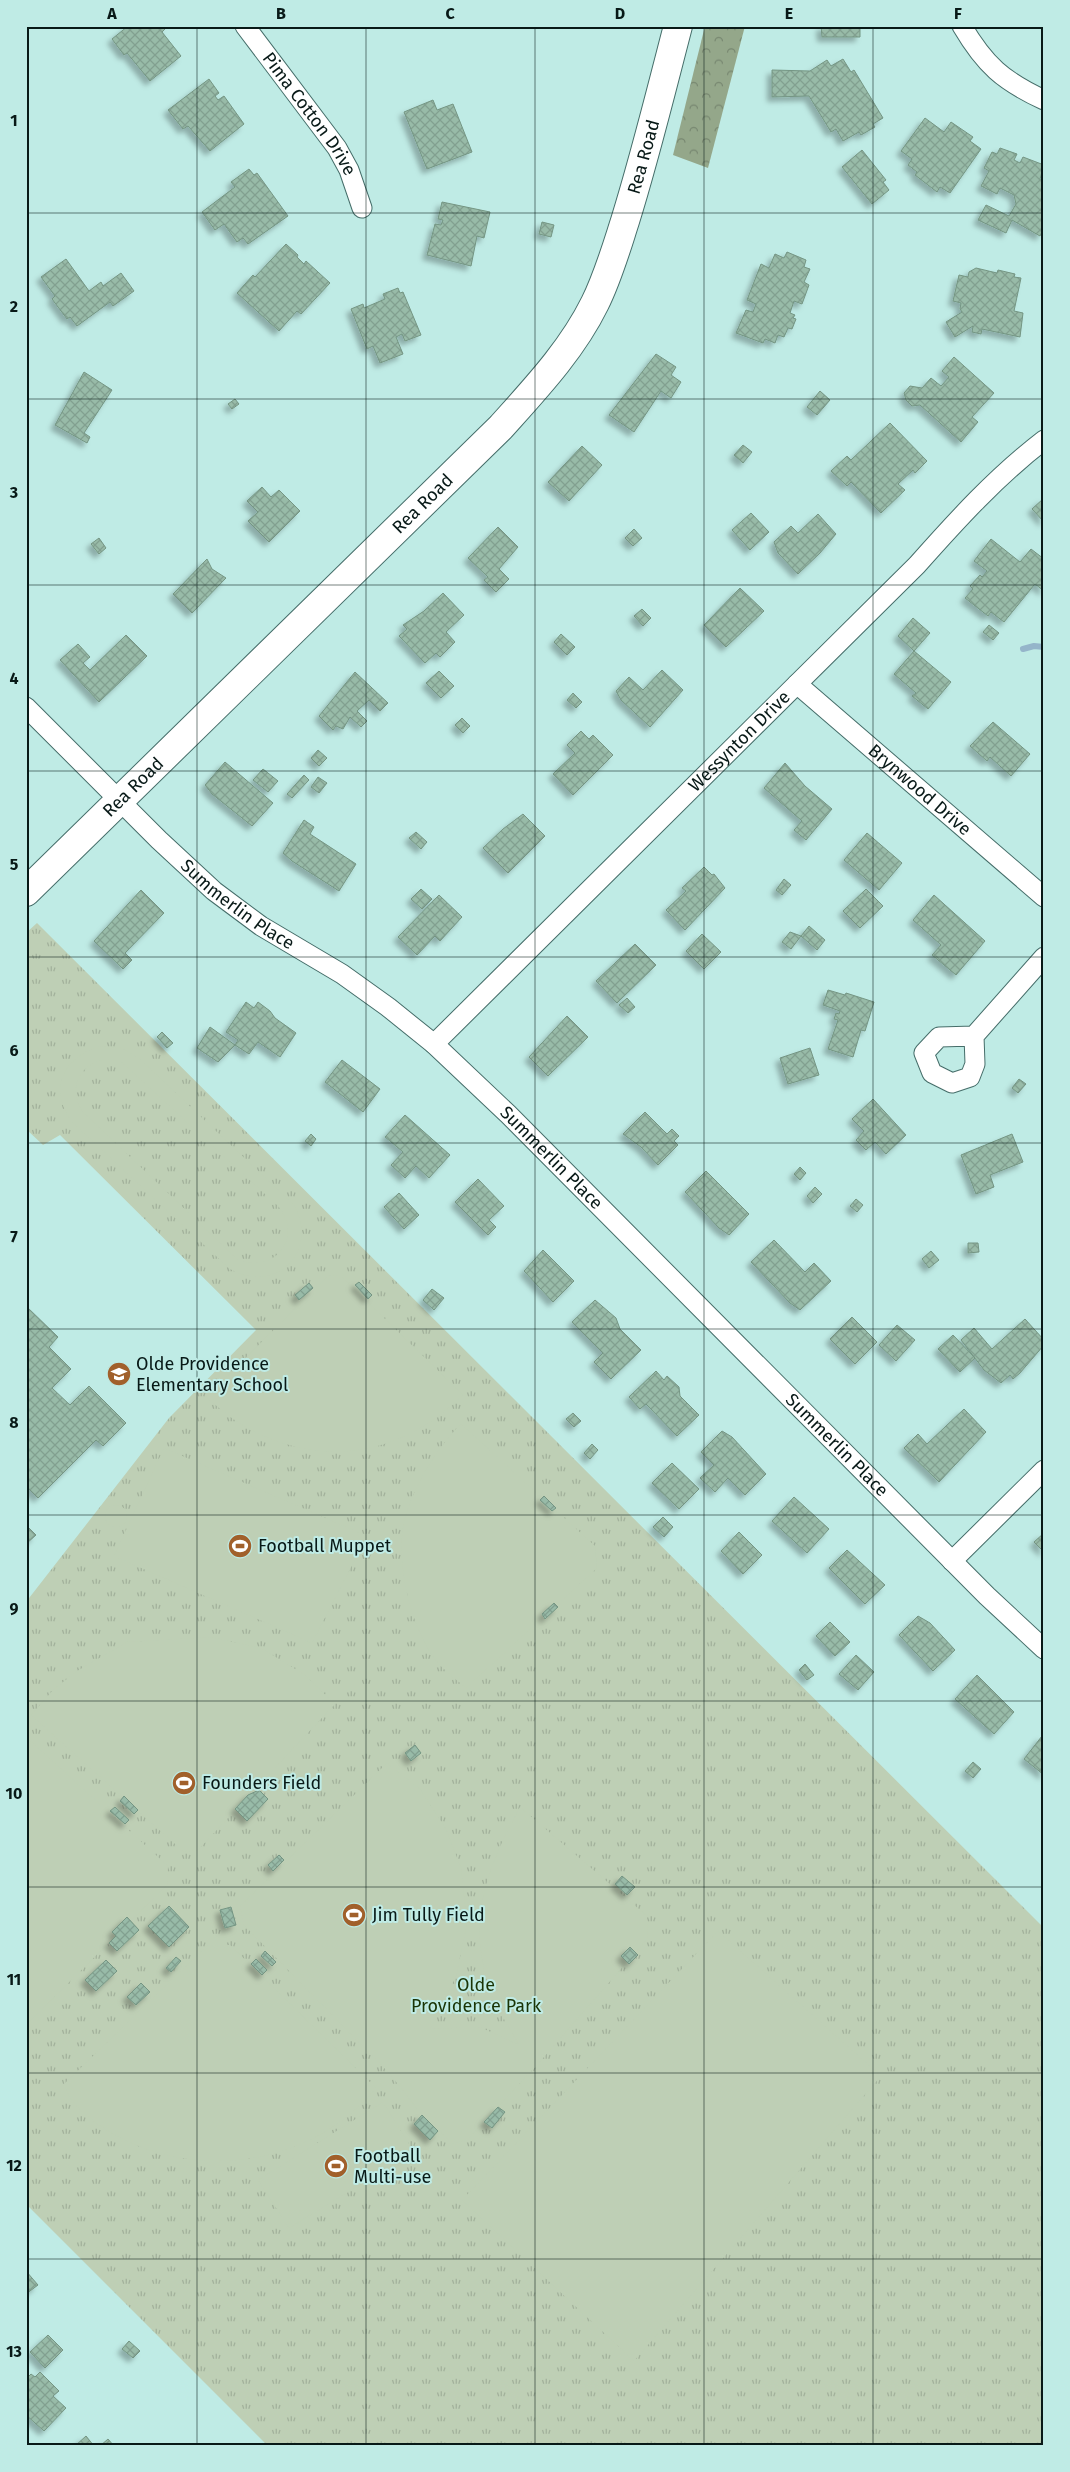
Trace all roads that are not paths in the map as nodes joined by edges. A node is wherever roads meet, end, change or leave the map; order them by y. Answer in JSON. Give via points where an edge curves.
{"nodes":[{"id":1,"x":245,"y":26,"type":"edge"},
{"id":2,"x":678,"y":26,"type":"edge"},
{"id":3,"x":962,"y":26,"type":"edge"},
{"id":4,"x":1044,"y":100,"type":"edge"},
{"id":5,"x":362,"y":208,"type":"dead end"},
{"id":6,"x":1044,"y":440,"type":"edge"},
{"id":7,"x":797,"y":684,"type":"junction"},
{"id":8,"x":26,"y":708,"type":"edge"},
{"id":9,"x":119,"y":800,"type":"junction"},
{"id":10,"x":26,"y":892,"type":"edge"},
{"id":11,"x":1044,"y":897,"type":"edge"},
{"id":12,"x":1044,"y":957,"type":"edge"},
{"id":13,"x":974,"y":1036,"type":"dead end"},
{"id":14,"x":434,"y":1044,"type":"junction"},
{"id":15,"x":1044,"y":1470,"type":"edge"},
{"id":16,"x":952,"y":1560,"type":"junction"},
{"id":17,"x":1044,"y":1649,"type":"edge"}],
"edges":[{"from":1,"to":5,"type":"street","name":"Pima Cotton Drive","via":[[337,148],[349,170]]},
{"from":2,"to":9,"type":"main road","name":"Rea Road","via":[[635,189],[608,275],[574,337],[545,377],[501,427]]},
{"from":3,"to":4,"type":"street","via":[[988,65],[1020,89]]},
{"from":6,"to":7,"type":"street","name":"Wessynton Drive","via":[[996,479],[917,565]]},
{"from":7,"to":11,"type":"street","name":"Brynwood Drive"},
{"from":7,"to":14,"type":"street","name":"Wessynton Drive"},
{"from":8,"to":9,"type":"street","name":"Summerlin Place"},
{"from":9,"to":10,"type":"main road","name":"Rea Road"},
{"from":9,"to":14,"type":"street","name":"Summerlin Place","via":[[214,891],[261,926],[342,974]]},
{"from":12,"to":13,"type":"street"},
{"from":14,"to":16,"type":"street","name":"Summerlin Place","via":[[508,1114]]},
{"from":15,"to":16,"type":"street"},
{"from":16,"to":17,"type":"street","name":"Summerlin Place"}]}
